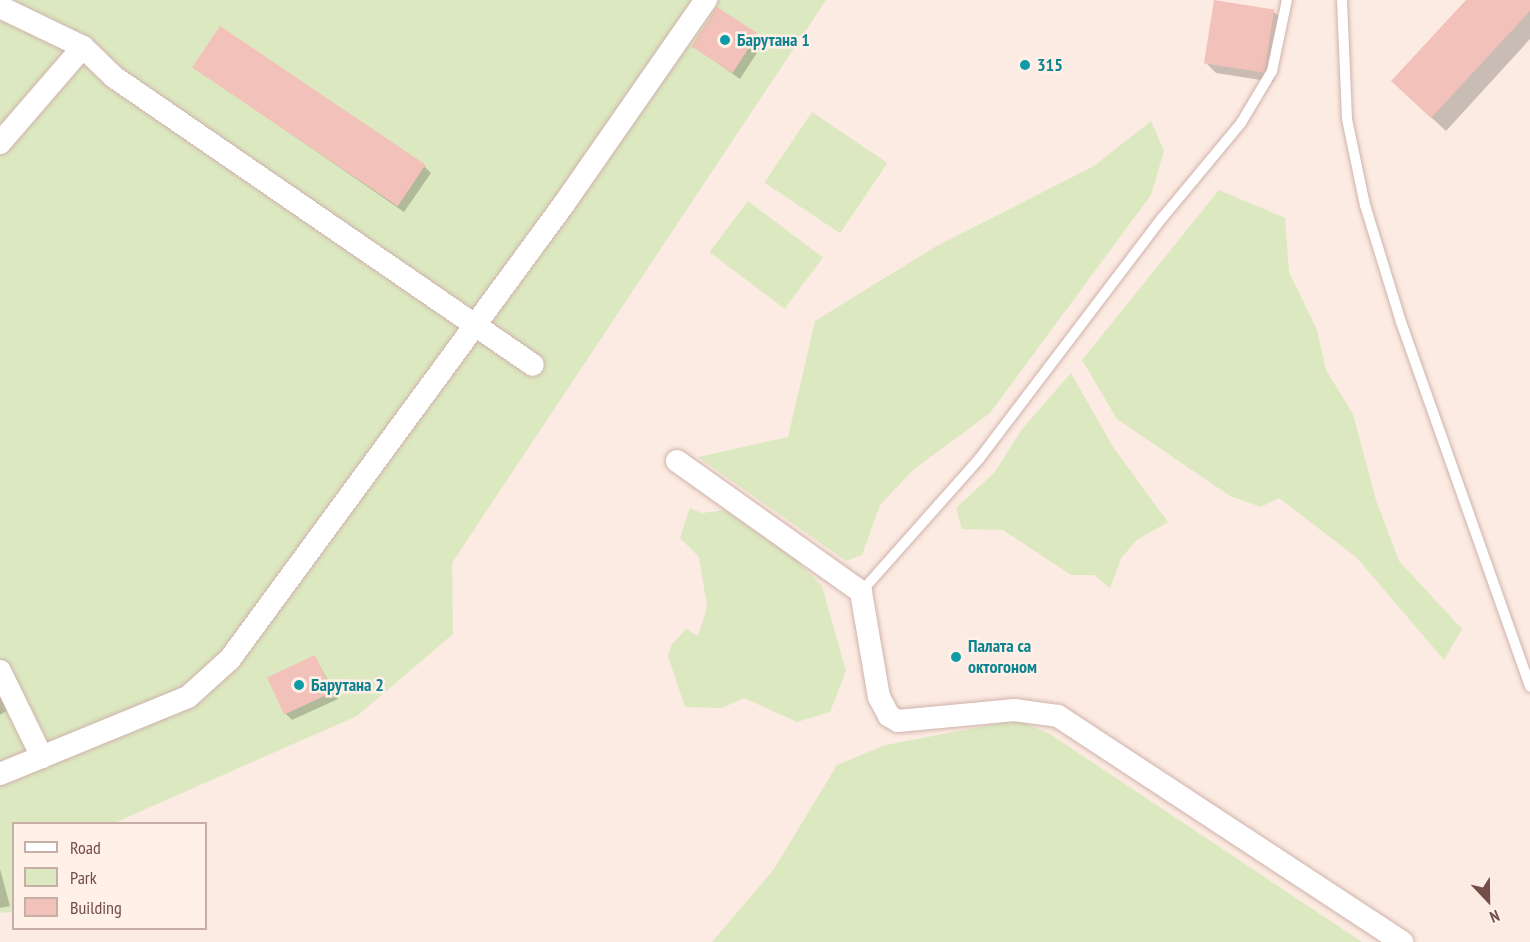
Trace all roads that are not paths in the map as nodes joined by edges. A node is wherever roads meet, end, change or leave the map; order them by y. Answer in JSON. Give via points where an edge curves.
{"nodes":[{"id":1,"x":706,"y":0,"type":"edge"},
{"id":2,"x":1287,"y":0,"type":"edge"},
{"id":3,"x":1342,"y":0,"type":"edge"},
{"id":4,"x":0,"y":7,"type":"edge"},
{"id":5,"x":83,"y":47,"type":"junction"},
{"id":6,"x":0,"y":143,"type":"edge"},
{"id":7,"x":474,"y":328,"type":"junction"},
{"id":8,"x":533,"y":365,"type":"dead end"},
{"id":9,"x":677,"y":461,"type":"dead end"},
{"id":10,"x":861,"y":592,"type":"junction"},
{"id":11,"x":0,"y":671,"type":"edge"},
{"id":12,"x":1530,"y":687,"type":"edge"},
{"id":13,"x":42,"y":757,"type":"junction"},
{"id":14,"x":0,"y":774,"type":"edge"},
{"id":15,"x":1402,"y":942,"type":"edge"}],
"edges":[{"from":1,"to":7,"type":"street"},
{"from":2,"to":10,"type":"lane","via":[[1272,71],[1241,123],[1163,216],[972,467]]},
{"from":3,"to":12,"type":"lane","via":[[1347,119],[1365,206],[1401,322]]},
{"from":4,"to":5,"type":"street"},
{"from":5,"to":6,"type":"street"},
{"from":5,"to":7,"type":"street","via":[[114,77]]},
{"from":7,"to":8,"type":"street"},
{"from":7,"to":13,"type":"street","via":[[230,659],[188,697]]},
{"from":9,"to":10,"type":"street"},
{"from":10,"to":15,"type":"street","via":[[879,697],[889,716],[898,721],[1014,710],[1058,716]]},
{"from":11,"to":13,"type":"street"},
{"from":13,"to":14,"type":"street"}]}
